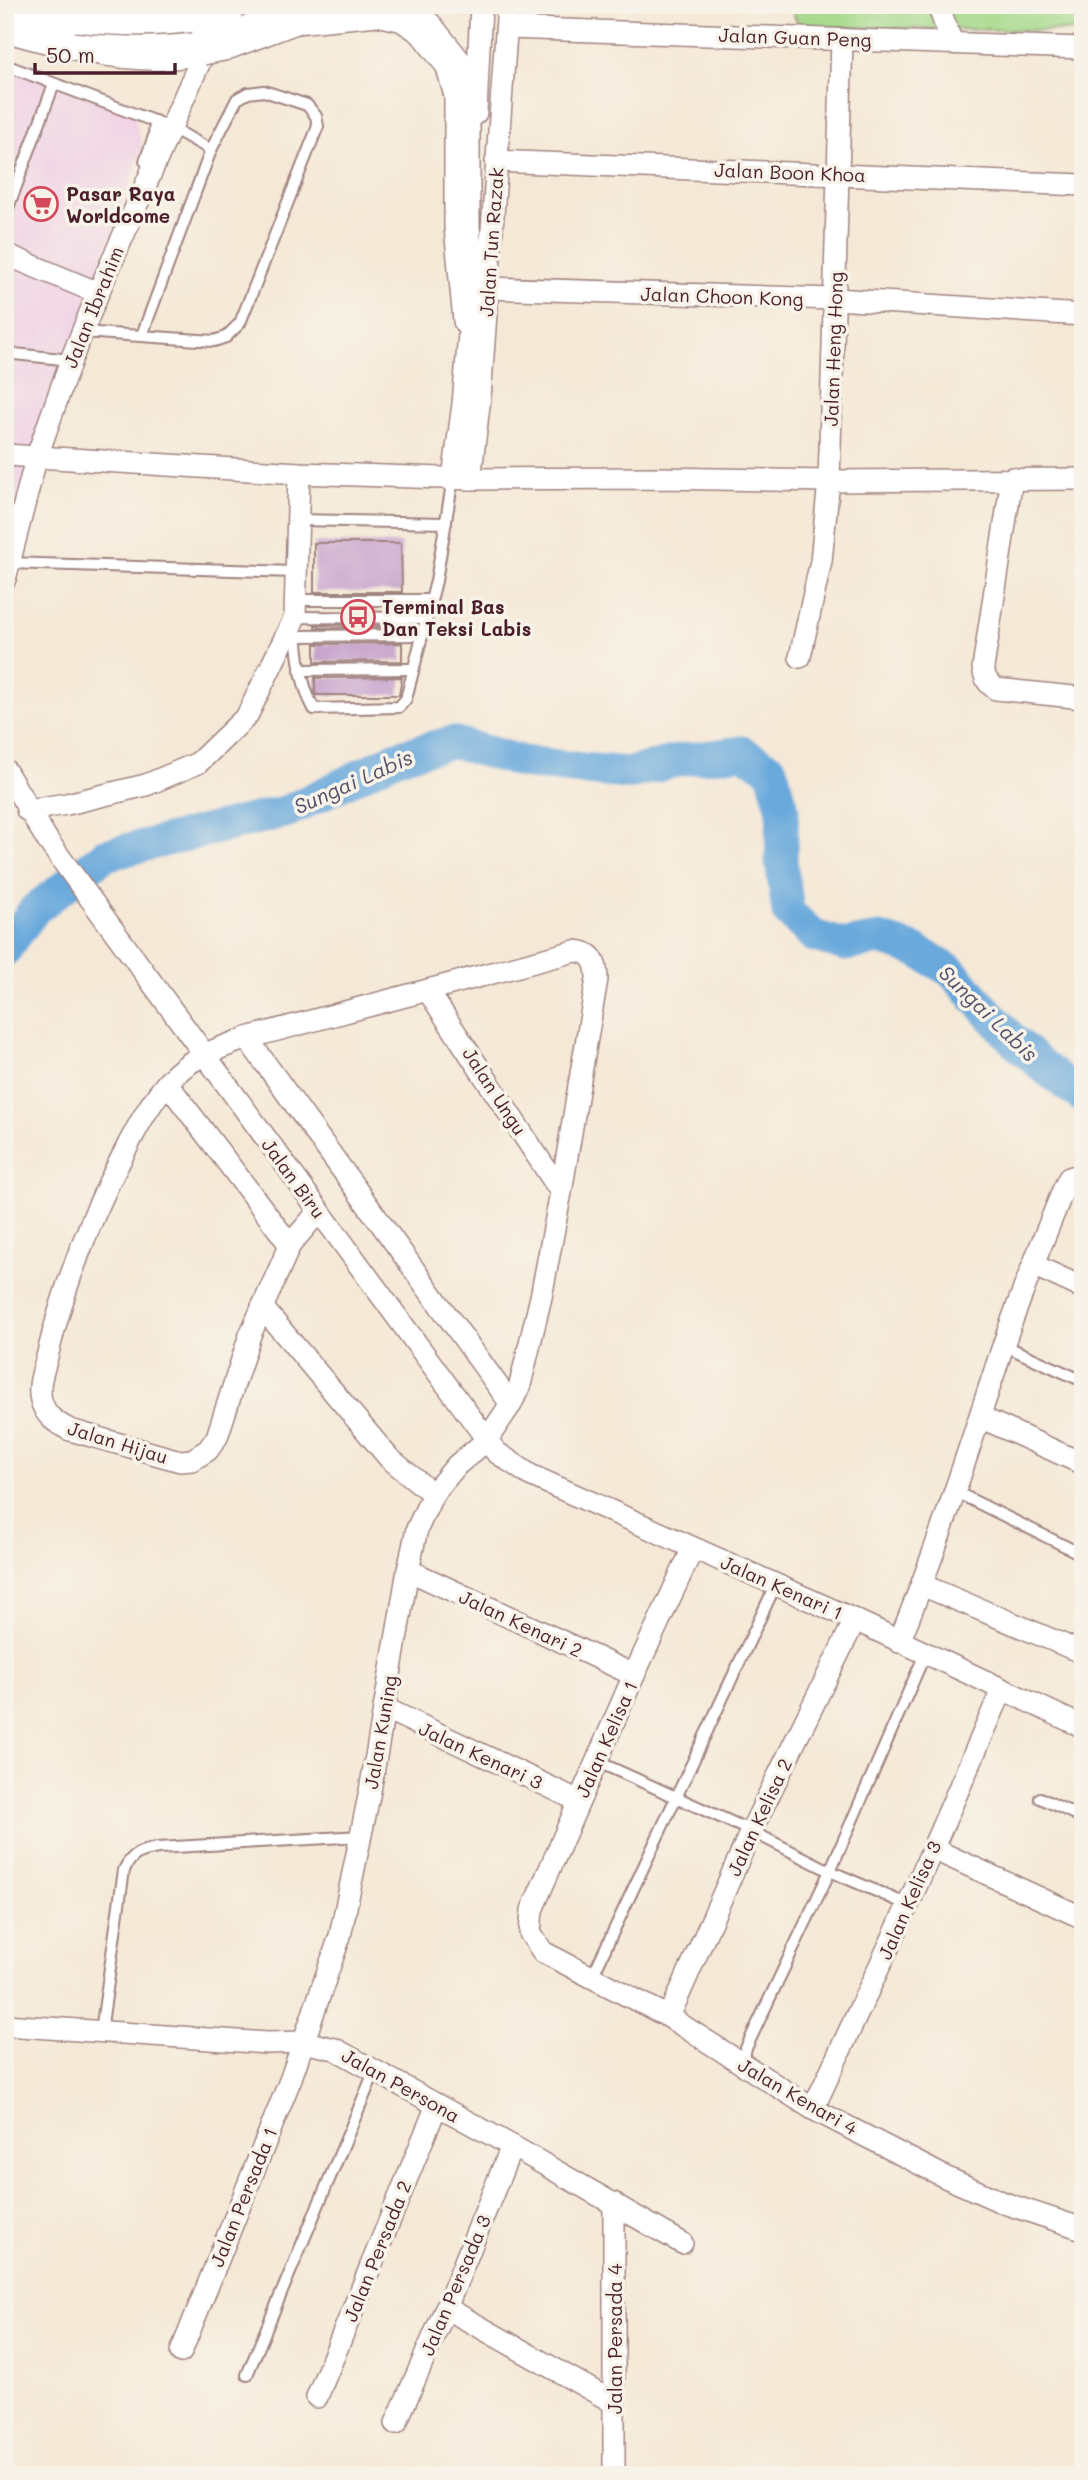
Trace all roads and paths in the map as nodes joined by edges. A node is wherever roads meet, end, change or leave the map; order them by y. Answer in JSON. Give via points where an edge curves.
{"nodes":[{"id":1,"x":37,"y":5,"type":"edge"},
{"id":2,"x":219,"y":5,"type":"edge"},
{"id":3,"x":237,"y":5,"type":"edge"},
{"id":4,"x":481,"y":5,"type":"edge"},
{"id":5,"x":508,"y":5,"type":"edge"},
{"id":6,"x":938,"y":5,"type":"edge"},
{"id":7,"x":310,"y":11,"type":"edge"},
{"id":8,"x":5,"y":24,"type":"edge"},
{"id":9,"x":507,"y":28,"type":"junction"},
{"id":10,"x":842,"y":38,"type":"junction"},
{"id":11,"x":952,"y":43,"type":"junction"},
{"id":12,"x":1083,"y":48,"type":"edge"},
{"id":13,"x":5,"y":65,"type":"edge"},
{"id":14,"x":54,"y":84,"type":"junction"},
{"id":15,"x":163,"y":124,"type":"junction"},
{"id":16,"x":211,"y":150,"type":"junction"},
{"id":17,"x":496,"y":161,"type":"junction"},
{"id":18,"x":838,"y":174,"type":"junction"},
{"id":19,"x":1083,"y":185,"type":"edge"},
{"id":20,"x":5,"y":216,"type":"edge"},
{"id":21,"x":5,"y":254,"type":"edge"},
{"id":22,"x":488,"y":288,"type":"junction"},
{"id":23,"x":96,"y":292,"type":"junction"},
{"id":24,"x":835,"y":299,"type":"junction"},
{"id":25,"x":1083,"y":315,"type":"edge"},
{"id":26,"x":471,"y":320,"type":"junction"},
{"id":27,"x":82,"y":332,"type":"junction"},
{"id":28,"x":142,"y":335,"type":"junction"},
{"id":29,"x":5,"y":354,"type":"edge"},
{"id":30,"x":71,"y":360,"type":"junction"},
{"id":31,"x":5,"y":455,"type":"edge"},
{"id":32,"x":36,"y":458,"type":"junction"},
{"id":33,"x":299,"y":473,"type":"junction"},
{"id":34,"x":462,"y":478,"type":"junction"},
{"id":35,"x":1012,"y":478,"type":"junction"},
{"id":36,"x":1083,"y":479,"type":"edge"},
{"id":37,"x":829,"y":481,"type":"junction"},
{"id":38,"x":297,"y":520,"type":"junction"},
{"id":39,"x":446,"y":523,"type":"junction"},
{"id":40,"x":7,"y":568,"type":"edge"},
{"id":41,"x":296,"y":572,"type":"junction"},
{"id":42,"x":431,"y":600,"type":"junction"},
{"id":43,"x":295,"y":617,"type":"junction"},
{"id":44,"x":426,"y":618,"type":"junction"},
{"id":45,"x":422,"y":635,"type":"junction"},
{"id":46,"x":800,"y":657,"type":"dead end"},
{"id":47,"x":413,"y":669,"type":"junction"},
{"id":48,"x":300,"y":670,"type":"junction"},
{"id":49,"x":1083,"y":698,"type":"edge"},
{"id":50,"x":5,"y":770,"type":"edge"},
{"id":51,"x":27,"y":810,"type":"junction"},
{"id":52,"x":428,"y":991,"type":"junction"},
{"id":53,"x":247,"y":1038,"type":"junction"},
{"id":54,"x":204,"y":1054,"type":"junction"},
{"id":55,"x":167,"y":1083,"type":"junction"},
{"id":56,"x":1083,"y":1174,"type":"edge"},
{"id":57,"x":561,"y":1192,"type":"junction"},
{"id":58,"x":318,"y":1212,"type":"junction"},
{"id":59,"x":290,"y":1245,"type":"junction"},
{"id":60,"x":1033,"y":1265,"type":"junction"},
{"id":61,"x":1083,"y":1288,"type":"edge"},
{"id":62,"x":262,"y":1307,"type":"junction"},
{"id":63,"x":1003,"y":1345,"type":"junction"},
{"id":64,"x":1083,"y":1381,"type":"edge"},
{"id":65,"x":511,"y":1404,"type":"junction"},
{"id":66,"x":980,"y":1417,"type":"junction"},
{"id":67,"x":486,"y":1441,"type":"junction"},
{"id":68,"x":1083,"y":1464,"type":"edge"},
{"id":69,"x":954,"y":1491,"type":"junction"},
{"id":70,"x":433,"y":1494,"type":"junction"},
{"id":71,"x":693,"y":1548,"type":"junction"},
{"id":72,"x":1083,"y":1555,"type":"edge"},
{"id":73,"x":408,"y":1570,"type":"junction"},
{"id":74,"x":776,"y":1584,"type":"junction"},
{"id":75,"x":922,"y":1585,"type":"junction"},
{"id":76,"x":855,"y":1620,"type":"junction"},
{"id":77,"x":899,"y":1642,"type":"junction"},
{"id":78,"x":1083,"y":1653,"type":"edge"},
{"id":79,"x":925,"y":1654,"type":"junction"},
{"id":80,"x":634,"y":1675,"type":"junction"},
{"id":81,"x":1002,"y":1690,"type":"junction"},
{"id":82,"x":384,"y":1709,"type":"junction"},
{"id":83,"x":1083,"y":1727,"type":"edge"},
{"id":84,"x":596,"y":1761,"type":"junction"},
{"id":85,"x":674,"y":1797,"type":"junction"},
{"id":86,"x":1040,"y":1798,"type":"dead end"},
{"id":87,"x":579,"y":1801,"type":"junction"},
{"id":88,"x":1083,"y":1818,"type":"edge"},
{"id":89,"x":751,"y":1831,"type":"junction"},
{"id":90,"x":361,"y":1836,"type":"junction"},
{"id":91,"x":933,"y":1849,"type":"junction"},
{"id":92,"x":830,"y":1871,"type":"junction"},
{"id":93,"x":908,"y":1905,"type":"junction"},
{"id":94,"x":1083,"y":1919,"type":"edge"},
{"id":95,"x":530,"y":1933,"type":"joint"},
{"id":96,"x":592,"y":1977,"type":"junction"},
{"id":97,"x":669,"y":2017,"type":"junction"},
{"id":98,"x":5,"y":2025,"type":"edge"},
{"id":99,"x":102,"y":2031,"type":"junction"},
{"id":100,"x":304,"y":2042,"type":"junction"},
{"id":101,"x":739,"y":2063,"type":"junction"},
{"id":102,"x":375,"y":2070,"type":"junction"},
{"id":103,"x":437,"y":2105,"type":"junction"},
{"id":104,"x":813,"y":2109,"type":"junction"},
{"id":105,"x":512,"y":2146,"type":"junction"},
{"id":106,"x":614,"y":2203,"type":"junction"},
{"id":107,"x":1083,"y":2229,"type":"edge"},
{"id":108,"x":681,"y":2243,"type":"dead end"},
{"id":109,"x":446,"y":2308,"type":"junction"},
{"id":110,"x":181,"y":2352,"type":"dead end"},
{"id":111,"x":247,"y":2375,"type":"dead end"},
{"id":112,"x":317,"y":2397,"type":"dead end"},
{"id":113,"x":613,"y":2402,"type":"junction"},
{"id":114,"x":396,"y":2423,"type":"dead end"},
{"id":115,"x":614,"y":2475,"type":"edge"}],
"edges":[{"from":1,"to":3,"type":"highway","bridge":true,"via":[[122,19],[193,16]]},
{"from":2,"to":15,"type":"street","name":"Jalan Ibrahim","via":[[207,49]]},
{"from":4,"to":26,"type":"street","name":"Jalan Tun Razak"},
{"from":5,"to":9,"type":"street","name":"Jalan Tun Razak"},
{"from":6,"to":11,"type":"street"},
{"from":7,"to":8,"type":"highway","bridge":true,"via":[[223,43],[165,52],[76,44]]},
{"from":7,"to":26,"type":"highway","via":[[377,8],[404,14],[425,28],[453,63],[462,95],[462,227]]},
{"from":9,"to":10,"type":"street","name":"Jalan Guan Peng"},
{"from":9,"to":17,"type":"street","name":"Jalan Tun Razak"},
{"from":10,"to":11,"type":"street","name":"Jalan Guan Peng"},
{"from":10,"to":18,"type":"street","name":"Jalan Heng Hong"},
{"from":11,"to":12,"type":"street","name":"Jalan Guan Peng"},
{"from":13,"to":14,"type":"lane"},
{"from":14,"to":15,"type":"lane"},
{"from":14,"to":20,"type":"lane"},
{"from":15,"to":16,"type":"lane"},
{"from":15,"to":23,"type":"street","name":"Jalan Ibrahim"},
{"from":16,"to":28,"type":"lane"},
{"from":16,"to":28,"type":"lane","via":[[237,99],[248,93],[275,94],[307,105],[316,116],[315,135],[240,323],[226,337],[214,341]]},
{"from":17,"to":18,"type":"street","name":"Jalan Boon Khoa"},
{"from":17,"to":22,"type":"street","name":"Jalan Tun Razak"},
{"from":18,"to":19,"type":"street","name":"Jalan Boon Khoa"},
{"from":18,"to":24,"type":"street","name":"Jalan Heng Hong"},
{"from":21,"to":23,"type":"street"},
{"from":22,"to":24,"type":"street","name":"Jalan Choon Kong"},
{"from":22,"to":34,"type":"street","name":"Jalan Tun Razak","via":[[480,398]]},
{"from":23,"to":27,"type":"street","name":"Jalan Ibrahim"},
{"from":24,"to":25,"type":"street","name":"Jalan Choon Kong"},
{"from":24,"to":37,"type":"street","name":"Jalan Heng Hong"},
{"from":26,"to":34,"type":"street","name":"Jalan Tun Razak"},
{"from":27,"to":28,"type":"lane"},
{"from":27,"to":30,"type":"street","name":"Jalan Ibrahim"},
{"from":29,"to":30,"type":"lane"},
{"from":30,"to":32,"type":"street","name":"Jalan Ibrahim"},
{"from":31,"to":32,"type":"street"},
{"from":32,"to":33,"type":"street"},
{"from":32,"to":40,"type":"street","name":"Jalan Ibrahim"},
{"from":33,"to":34,"type":"street"},
{"from":33,"to":38,"type":"street"},
{"from":34,"to":37,"type":"street"},
{"from":34,"to":39,"type":"lane"},
{"from":35,"to":36,"type":"street"},
{"from":35,"to":37,"type":"street"},
{"from":35,"to":49,"type":"street","via":[[985,676],[996,689]]},
{"from":37,"to":46,"type":"street","name":"Jalan Heng Hong","via":[[821,561]]},
{"from":38,"to":39,"type":"lane"},
{"from":38,"to":41,"type":"street"},
{"from":39,"to":42,"type":"lane"},
{"from":40,"to":41,"type":"lane"},
{"from":41,"to":43,"type":"street"},
{"from":42,"to":43,"type":"lane"},
{"from":42,"to":44,"type":"lane"},
{"from":43,"to":44,"type":"lane"},
{"from":43,"to":45,"type":"lane"},
{"from":43,"to":48,"type":"lane"},
{"from":43,"to":51,"type":"street","via":[[247,716],[198,763],[146,785]]},
{"from":44,"to":45,"type":"lane"},
{"from":45,"to":47,"type":"lane"},
{"from":47,"to":48,"type":"lane"},
{"from":47,"to":48,"type":"lane","via":[[406,699],[399,707],[314,709]]},
{"from":50,"to":51,"type":"street"},
{"from":51,"to":54,"type":"street","name":"Jalan Biru"},
{"from":52,"to":53,"type":"street","name":"Jalan Hijau"},
{"from":52,"to":57,"type":"street","name":"Jalan Ungu"},
{"from":52,"to":57,"type":"street","name":"Jalan Hijau","via":[[575,951],[592,957],[597,979]]},
{"from":53,"to":54,"type":"street","name":"Jalan Hijau"},
{"from":53,"to":65,"type":"street"},
{"from":54,"to":55,"type":"street","name":"Jalan Hijau"},
{"from":54,"to":58,"type":"street","name":"Jalan Biru"},
{"from":55,"to":59,"type":"street"},
{"from":55,"to":62,"type":"street","name":"Jalan Hijau","via":[[109,1182],[55,1321],[40,1386],[46,1413],[69,1430],[180,1461],[201,1456],[217,1437]]},
{"from":56,"to":60,"type":"street","via":[[1069,1178]]},
{"from":57,"to":65,"type":"street","name":"Jalan Kuning","via":[[535,1322]]},
{"from":58,"to":59,"type":"street","name":"Jalan Hijau"},
{"from":58,"to":67,"type":"street","name":"Jalan Biru"},
{"from":59,"to":62,"type":"street","name":"Jalan Hijau"},
{"from":60,"to":61,"type":"street"},
{"from":60,"to":63,"type":"street"},
{"from":62,"to":70,"type":"street","via":[[389,1458]]},
{"from":63,"to":64,"type":"lane"},
{"from":63,"to":66,"type":"street"},
{"from":65,"to":67,"type":"street","name":"Jalan Kuning"},
{"from":66,"to":68,"type":"street"},
{"from":66,"to":69,"type":"street"},
{"from":67,"to":70,"type":"street","name":"Jalan Kuning","via":[[457,1465]]},
{"from":67,"to":71,"type":"street","name":"Jalan Kenari 1","via":[[530,1475]]},
{"from":69,"to":72,"type":"lane"},
{"from":69,"to":75,"type":"street"},
{"from":70,"to":73,"type":"street","name":"Jalan Kuning","via":[[417,1529]]},
{"from":71,"to":74,"type":"street","name":"Jalan Kenari 1"},
{"from":71,"to":80,"type":"street","name":"Jalan Kelisa 1"},
{"from":73,"to":80,"type":"street","name":"Jalan Kenari 2"},
{"from":73,"to":82,"type":"street","name":"Jalan Kuning"},
{"from":74,"to":76,"type":"street","name":"Jalan Kenari 1"},
{"from":74,"to":85,"type":"lane"},
{"from":75,"to":77,"type":"street"},
{"from":75,"to":78,"type":"street"},
{"from":76,"to":77,"type":"street","name":"Jalan Kenari 1"},
{"from":76,"to":89,"type":"street","name":"Jalan Kelisa 2"},
{"from":77,"to":79,"type":"street","name":"Jalan Kenari 1"},
{"from":79,"to":81,"type":"street","name":"Jalan Kenari 1"},
{"from":79,"to":92,"type":"lane"},
{"from":80,"to":84,"type":"street","name":"Jalan Kelisa 1"},
{"from":81,"to":83,"type":"street","name":"Jalan Kenari 1"},
{"from":81,"to":91,"type":"street","name":"Jalan Kelisa 3"},
{"from":82,"to":87,"type":"street","name":"Jalan Kenari 3"},
{"from":82,"to":90,"type":"street","name":"Jalan Kuning"},
{"from":84,"to":85,"type":"lane"},
{"from":84,"to":87,"type":"street","name":"Jalan Kelisa 1"},
{"from":85,"to":89,"type":"lane"},
{"from":85,"to":96,"type":"lane"},
{"from":86,"to":88,"type":"lane"},
{"from":87,"to":95,"type":"street","name":"Jalan Kelisa 1","via":[[532,1910]]},
{"from":89,"to":92,"type":"lane"},
{"from":89,"to":97,"type":"street","name":"Jalan Kelisa 2"},
{"from":90,"to":99,"type":"lane","via":[[159,1847],[135,1854],[124,1870]]},
{"from":90,"to":100,"type":"street","name":"Jalan Kuning","via":[[340,1936]]},
{"from":91,"to":93,"type":"street","name":"Jalan Kelisa 3"},
{"from":91,"to":94,"type":"street"},
{"from":92,"to":93,"type":"lane"},
{"from":92,"to":101,"type":"lane"},
{"from":93,"to":104,"type":"street","name":"Jalan Kelisa 3"},
{"from":95,"to":96,"type":"street","name":"Jalan Kenari 4","via":[[543,1952]]},
{"from":96,"to":97,"type":"street","name":"Jalan Kenari 4"},
{"from":97,"to":101,"type":"street","name":"Jalan Kenari 4"},
{"from":98,"to":99,"type":"street","name":"Jalan Persona"},
{"from":99,"to":100,"type":"street","name":"Jalan Persona"},
{"from":100,"to":102,"type":"street","name":"Jalan Persona","via":[[335,2049]]},
{"from":100,"to":110,"type":"street","name":"Jalan Persada 1"},
{"from":101,"to":104,"type":"street","name":"Jalan Kenari 4"},
{"from":102,"to":103,"type":"street","name":"Jalan Persona"},
{"from":102,"to":111,"type":"lane"},
{"from":103,"to":105,"type":"street","name":"Jalan Persona"},
{"from":103,"to":112,"type":"street","name":"Jalan Persada 2"},
{"from":104,"to":107,"type":"street","name":"Jalan Kenari 4","via":[[945,2177],[1004,2203]]},
{"from":105,"to":106,"type":"street","name":"Jalan Persona"},
{"from":105,"to":109,"type":"street","name":"Jalan Persada 3"},
{"from":106,"to":108,"type":"street","name":"Jalan Persona"},
{"from":106,"to":113,"type":"street","name":"Jalan Persada 4"},
{"from":109,"to":113,"type":"street"},
{"from":109,"to":114,"type":"street","name":"Jalan Persada 3"},
{"from":113,"to":115,"type":"street","name":"Jalan Persada 4"}]}
